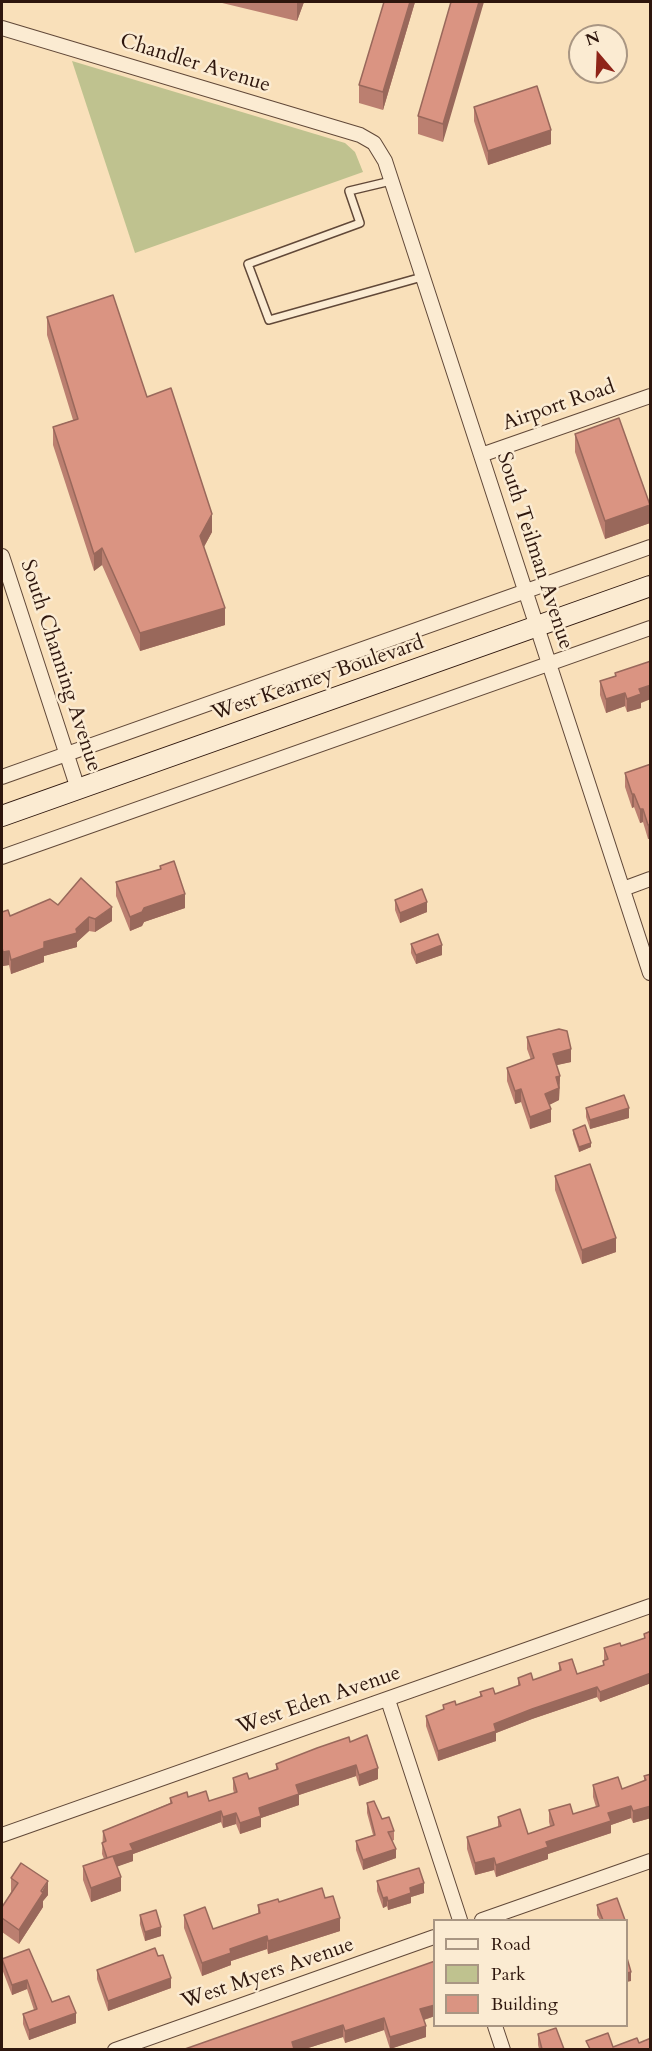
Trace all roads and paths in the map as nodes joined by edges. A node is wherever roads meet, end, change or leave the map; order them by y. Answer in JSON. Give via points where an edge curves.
{"nodes":[{"id":1,"x":2,"y":28,"type":"edge"},
{"id":2,"x":374,"y":143,"type":"joint"},
{"id":3,"x":391,"y":181,"type":"junction"},
{"id":4,"x":423,"y":277,"type":"junction"},
{"id":5,"x":651,"y":396,"type":"edge"},
{"id":6,"x":481,"y":455,"type":"junction"},
{"id":7,"x":651,"y":547,"type":"edge"},
{"id":8,"x":2,"y":556,"type":"edge"},
{"id":9,"x":651,"y":586,"type":"edge"},
{"id":10,"x":525,"y":591,"type":"junction"},
{"id":11,"x":537,"y":627,"type":"junction"},
{"id":12,"x":651,"y":628,"type":"edge"},
{"id":13,"x":549,"y":664,"type":"junction"},
{"id":14,"x":66,"y":754,"type":"junction"},
{"id":15,"x":2,"y":777,"type":"edge"},
{"id":16,"x":78,"y":789,"type":"junction"},
{"id":17,"x":2,"y":816,"type":"edge"},
{"id":18,"x":2,"y":857,"type":"edge"},
{"id":19,"x":651,"y":879,"type":"edge"},
{"id":20,"x":623,"y":889,"type":"junction"},
{"id":21,"x":651,"y":973,"type":"edge"},
{"id":22,"x":651,"y":1606,"type":"edge"},
{"id":23,"x":388,"y":1700,"type":"junction"},
{"id":24,"x":2,"y":1835,"type":"edge"},
{"id":25,"x":651,"y":1861,"type":"edge"},
{"id":26,"x":460,"y":1919,"type":"edge"},
{"id":27,"x":485,"y":1919,"type":"edge"},
{"id":28,"x":433,"y":1938,"type":"edge"},
{"id":29,"x":496,"y":2027,"type":"edge"},
{"id":30,"x":115,"y":2049,"type":"edge"},
{"id":31,"x":503,"y":2049,"type":"edge"}],
"edges":[{"from":1,"to":2,"type":"street","name":"Chandler Avenue","via":[[360,135]]},
{"from":2,"to":3,"type":"street","name":"South Teilman Avenue"},
{"from":3,"to":4,"type":"street","name":"South Teilman Avenue"},
{"from":3,"to":4,"type":"lane","via":[[349,191],[360,223],[248,264],[269,320]]},
{"from":4,"to":6,"type":"street","name":"South Teilman Avenue"},
{"from":5,"to":6,"type":"street","name":"Airport Road"},
{"from":6,"to":10,"type":"street","name":"South Teilman Avenue"},
{"from":7,"to":10,"type":"street","name":"West Kearney Boulevard"},
{"from":8,"to":14,"type":"street","name":"South Channing Avenue"},
{"from":9,"to":11,"type":"main road","name":"West Kearney Boulevard"},
{"from":10,"to":11,"type":"street","name":"South Teilman Avenue"},
{"from":10,"to":14,"type":"street","name":"West Kearney Boulevard"},
{"from":11,"to":13,"type":"street","name":"South Teilman Avenue"},
{"from":11,"to":16,"type":"main road","name":"West Kearney Boulevard"},
{"from":12,"to":13,"type":"street"},
{"from":13,"to":18,"type":"street"},
{"from":13,"to":20,"type":"street","name":"South Teilman Avenue"},
{"from":14,"to":15,"type":"street","name":"West Kearney Boulevard"},
{"from":14,"to":16,"type":"street","name":"South Channing Avenue"},
{"from":16,"to":17,"type":"main road","name":"West Kearney Boulevard"},
{"from":19,"to":20,"type":"street"},
{"from":20,"to":21,"type":"street","name":"South Teilman Avenue"},
{"from":22,"to":23,"type":"street","name":"West Eden Avenue"},
{"from":23,"to":24,"type":"street","name":"West Eden Avenue"},
{"from":23,"to":26,"type":"street"},
{"from":25,"to":27,"type":"street"},
{"from":28,"to":30,"type":"street","name":"West Myers Avenue"},
{"from":29,"to":31,"type":"street"}]}
